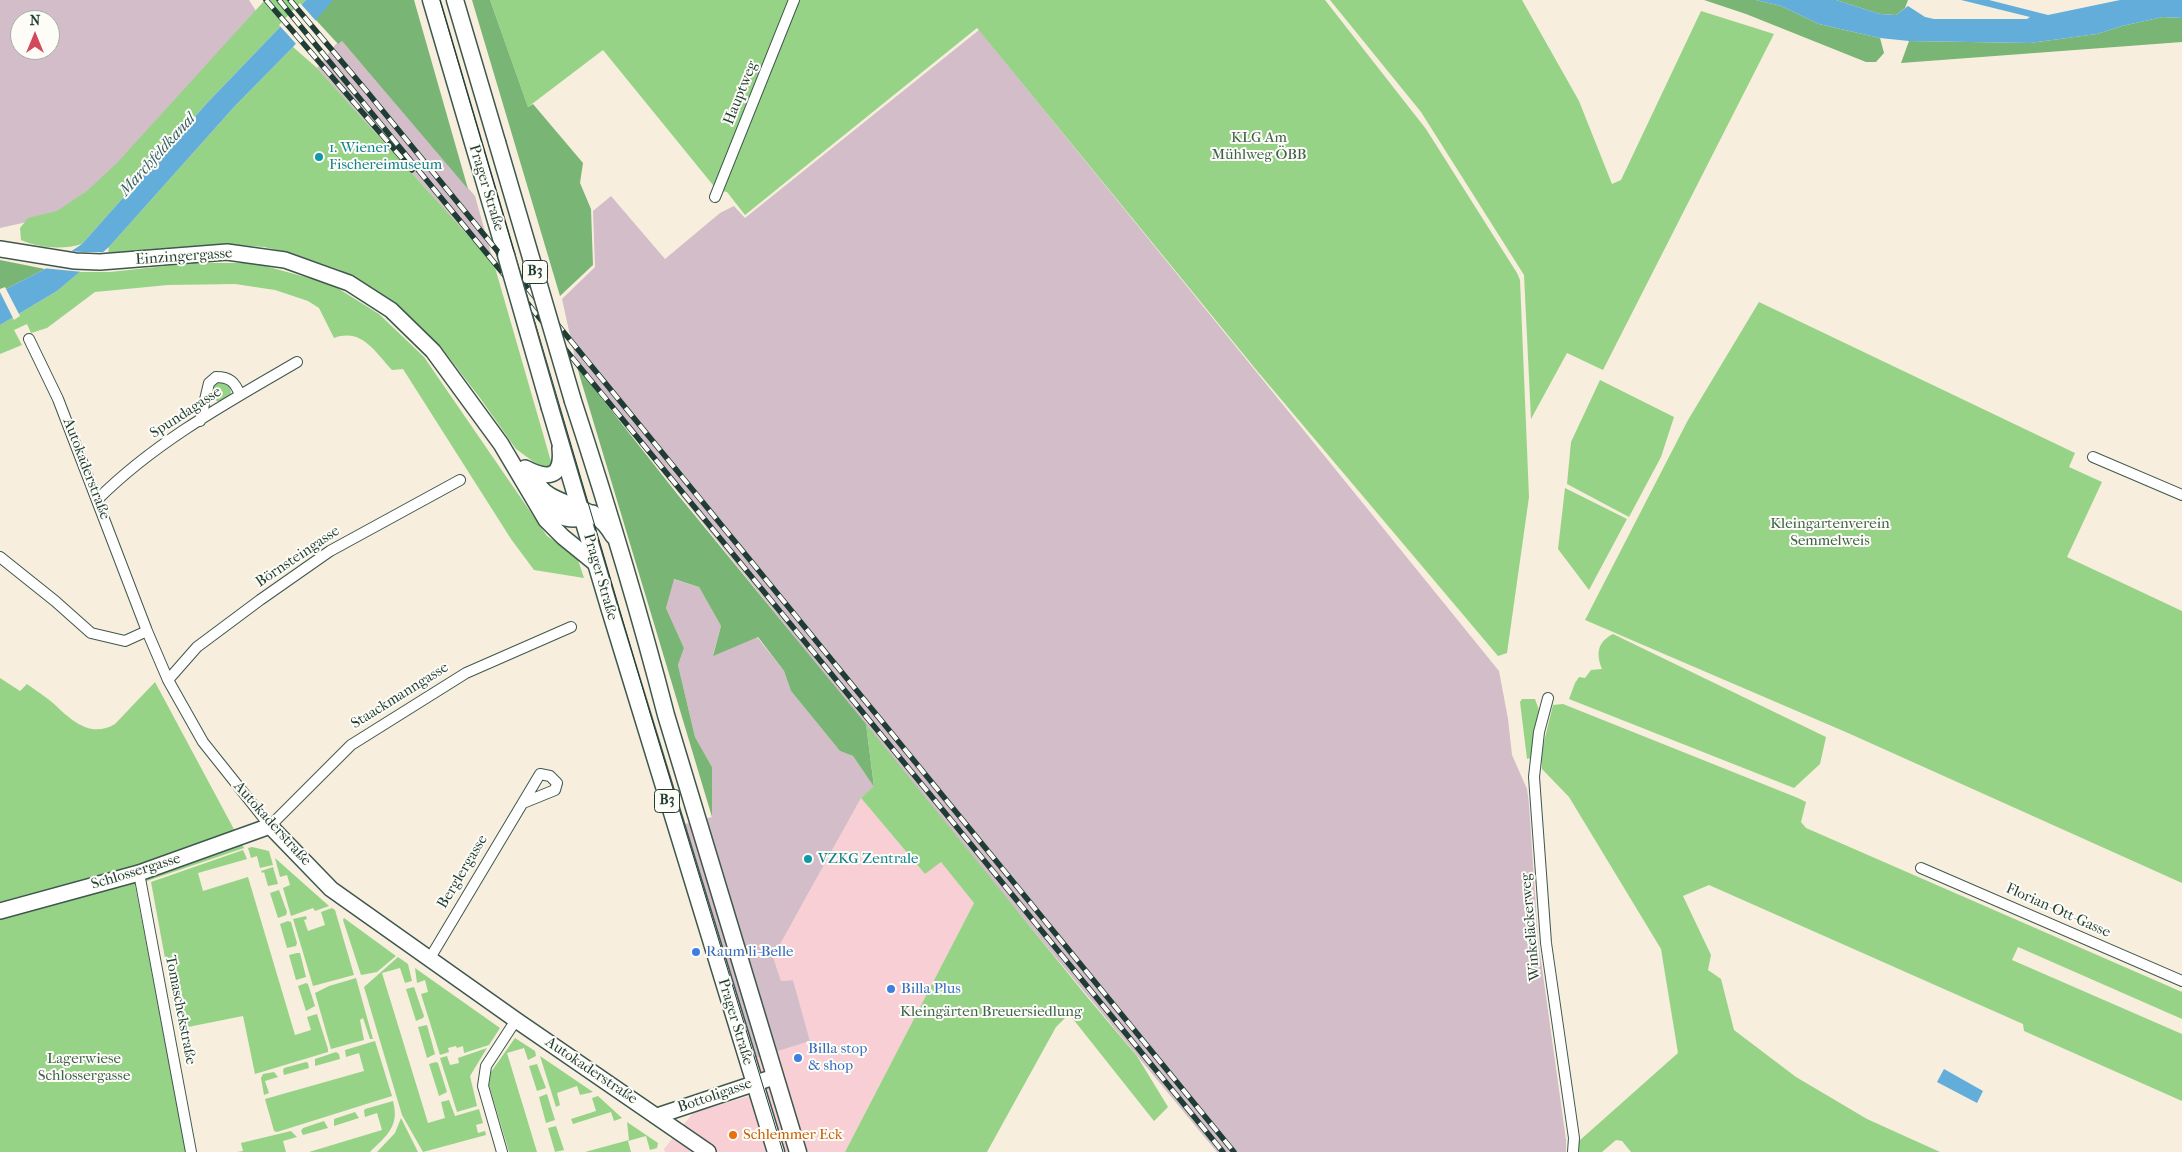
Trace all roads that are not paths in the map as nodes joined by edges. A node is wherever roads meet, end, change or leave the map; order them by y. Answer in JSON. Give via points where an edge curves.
{"nodes":[{"id":1,"x":431,"y":0,"type":"edge"},
{"id":2,"x":455,"y":0,"type":"edge"},
{"id":3,"x":794,"y":0,"type":"edge"},
{"id":4,"x":715,"y":196,"type":"dead end"},
{"id":5,"x":0,"y":241,"type":"edge"},
{"id":6,"x":0,"y":249,"type":"edge"},
{"id":7,"x":31,"y":254,"type":"junction"},
{"id":8,"x":29,"y":339,"type":"dead end"},
{"id":9,"x":297,"y":362,"type":"dead end"},
{"id":10,"x":240,"y":395,"type":"junction"},
{"id":11,"x":200,"y":421,"type":"junction"},
{"id":12,"x":560,"y":439,"type":"junction"},
{"id":13,"x":501,"y":444,"type":"junction"},
{"id":14,"x":2093,"y":457,"type":"dead end"},
{"id":15,"x":525,"y":468,"type":"junction"},
{"id":16,"x":460,"y":480,"type":"dead end"},
{"id":17,"x":601,"y":488,"type":"junction"},
{"id":18,"x":2182,"y":495,"type":"edge"},
{"id":19,"x":98,"y":499,"type":"junction"},
{"id":20,"x":535,"y":502,"type":"junction"},
{"id":21,"x":586,"y":514,"type":"junction"},
{"id":22,"x":618,"y":546,"type":"junction"},
{"id":23,"x":0,"y":557,"type":"edge"},
{"id":24,"x":595,"y":563,"type":"junction"},
{"id":25,"x":571,"y":627,"type":"dead end"},
{"id":26,"x":147,"y":631,"type":"junction"},
{"id":27,"x":168,"y":680,"type":"junction"},
{"id":28,"x":1548,"y":698,"type":"dead end"},
{"id":29,"x":522,"y":803,"type":"dead end"},
{"id":30,"x":270,"y":826,"type":"junction"},
{"id":31,"x":1921,"y":868,"type":"dead end"},
{"id":32,"x":139,"y":873,"type":"junction"},
{"id":33,"x":0,"y":911,"type":"edge"},
{"id":34,"x":430,"y":958,"type":"junction"},
{"id":35,"x":2182,"y":981,"type":"edge"},
{"id":36,"x":516,"y":1020,"type":"junction"},
{"id":37,"x":764,"y":1080,"type":"junction"},
{"id":38,"x":657,"y":1116,"type":"junction"},
{"id":39,"x":191,"y":1152,"type":"edge"},
{"id":40,"x":502,"y":1152,"type":"edge"},
{"id":41,"x":708,"y":1152,"type":"edge"},
{"id":42,"x":776,"y":1152,"type":"edge"},
{"id":43,"x":798,"y":1152,"type":"edge"},
{"id":44,"x":1573,"y":1152,"type":"edge"}],
"edges":[{"from":1,"to":12,"type":"main road","name":"Prager Straße","number":"B3","bridge":true},
{"from":2,"to":17,"type":"main road","name":"Prager Straße","number":"B3","bridge":true},
{"from":3,"to":4,"type":"street","name":"Hauptweg"},
{"from":5,"to":7,"type":"main road","name":"Einzingergasse"},
{"from":6,"to":7,"type":"main road","name":"Einzingergasse"},
{"from":7,"to":13,"type":"main road","name":"Einzingergasse","via":[[75,261],[122,262],[227,252],[285,260],[349,283],[391,310],[433,351]]},
{"from":8,"to":19,"type":"street","name":"Autokaderstraße","via":[[58,399]]},
{"from":9,"to":10,"type":"street","name":"Spundagasse"},
{"from":10,"to":11,"type":"street","name":"Spundagasse"},
{"from":10,"to":11,"type":"street","via":[[230,379],[216,377],[209,383]]},
{"from":11,"to":19,"type":"street","name":"Spundagasse","via":[[121,476]]},
{"from":12,"to":15,"type":"main road","name":"Einzingergasse","via":[[560,466],[554,474],[539,475]]},
{"from":12,"to":21,"type":"main road","name":"Prager Straße","number":"B3"},
{"from":13,"to":15,"type":"main road","name":"Einzingergasse"},
{"from":13,"to":20,"type":"main road","name":"Einzingergasse"},
{"from":14,"to":18,"type":"street"},
{"from":15,"to":21,"type":"main road","name":"Einzingergasse","via":[[538,486]]},
{"from":16,"to":27,"type":"street","name":"Börnsteingasse","via":[[330,550],[197,648]]},
{"from":17,"to":21,"type":"main road","via":[[598,501]]},
{"from":17,"to":22,"type":"main road","name":"Prager Straße","number":"B3"},
{"from":19,"to":26,"type":"street","name":"Autokaderstraße"},
{"from":20,"to":21,"type":"main road","name":"Einzingergasse","via":[[562,518],[572,520]]},
{"from":20,"to":24,"type":"main road","name":"Einzingergasse","via":[[546,520]]},
{"from":21,"to":22,"type":"main road","name":"Einzingergasse","via":[[607,526]]},
{"from":21,"to":24,"type":"main road","name":"Prager Straße","number":"B3"},
{"from":22,"to":37,"type":"main road","name":"Prager Straße","number":"B3"},
{"from":23,"to":26,"type":"street","via":[[55,600],[90,633],[125,642]]},
{"from":24,"to":37,"type":"main road","name":"Prager Straße","number":"B3"},
{"from":25,"to":30,"type":"street","name":"Staackmanngasse","via":[[466,673],[351,745]]},
{"from":26,"to":27,"type":"street","name":"Autokaderstraße"},
{"from":27,"to":30,"type":"street","name":"Autokaderstraße","via":[[203,742]]},
{"from":28,"to":44,"type":"street","name":"Winkeläckerweg","via":[[1539,732],[1534,777],[1546,942],[1574,1138]]},
{"from":29,"to":34,"type":"street","name":"Berglergasse"},
{"from":30,"to":32,"type":"main road","name":"Schlossergasse"},
{"from":30,"to":34,"type":"main road","name":"Autokaderstraße","via":[[332,889]]},
{"from":31,"to":35,"type":"street","name":"Florian-Ott-Gasse"},
{"from":32,"to":33,"type":"main road","name":"Schlossergasse"},
{"from":32,"to":39,"type":"street","name":"Tomaschekstraße"},
{"from":34,"to":36,"type":"main road","name":"Autokaderstraße"},
{"from":36,"to":38,"type":"main road","name":"Autokaderstraße"},
{"from":36,"to":40,"type":"street","via":[[486,1066],[483,1086]]},
{"from":37,"to":38,"type":"main road","name":"Bottoligasse"},
{"from":37,"to":42,"type":"main road","name":"Prager Straße","number":"B3"},
{"from":37,"to":43,"type":"main road","name":"Prager Straße","number":"B3"},
{"from":38,"to":41,"type":"main road","name":"Autokaderstraße"}]}
